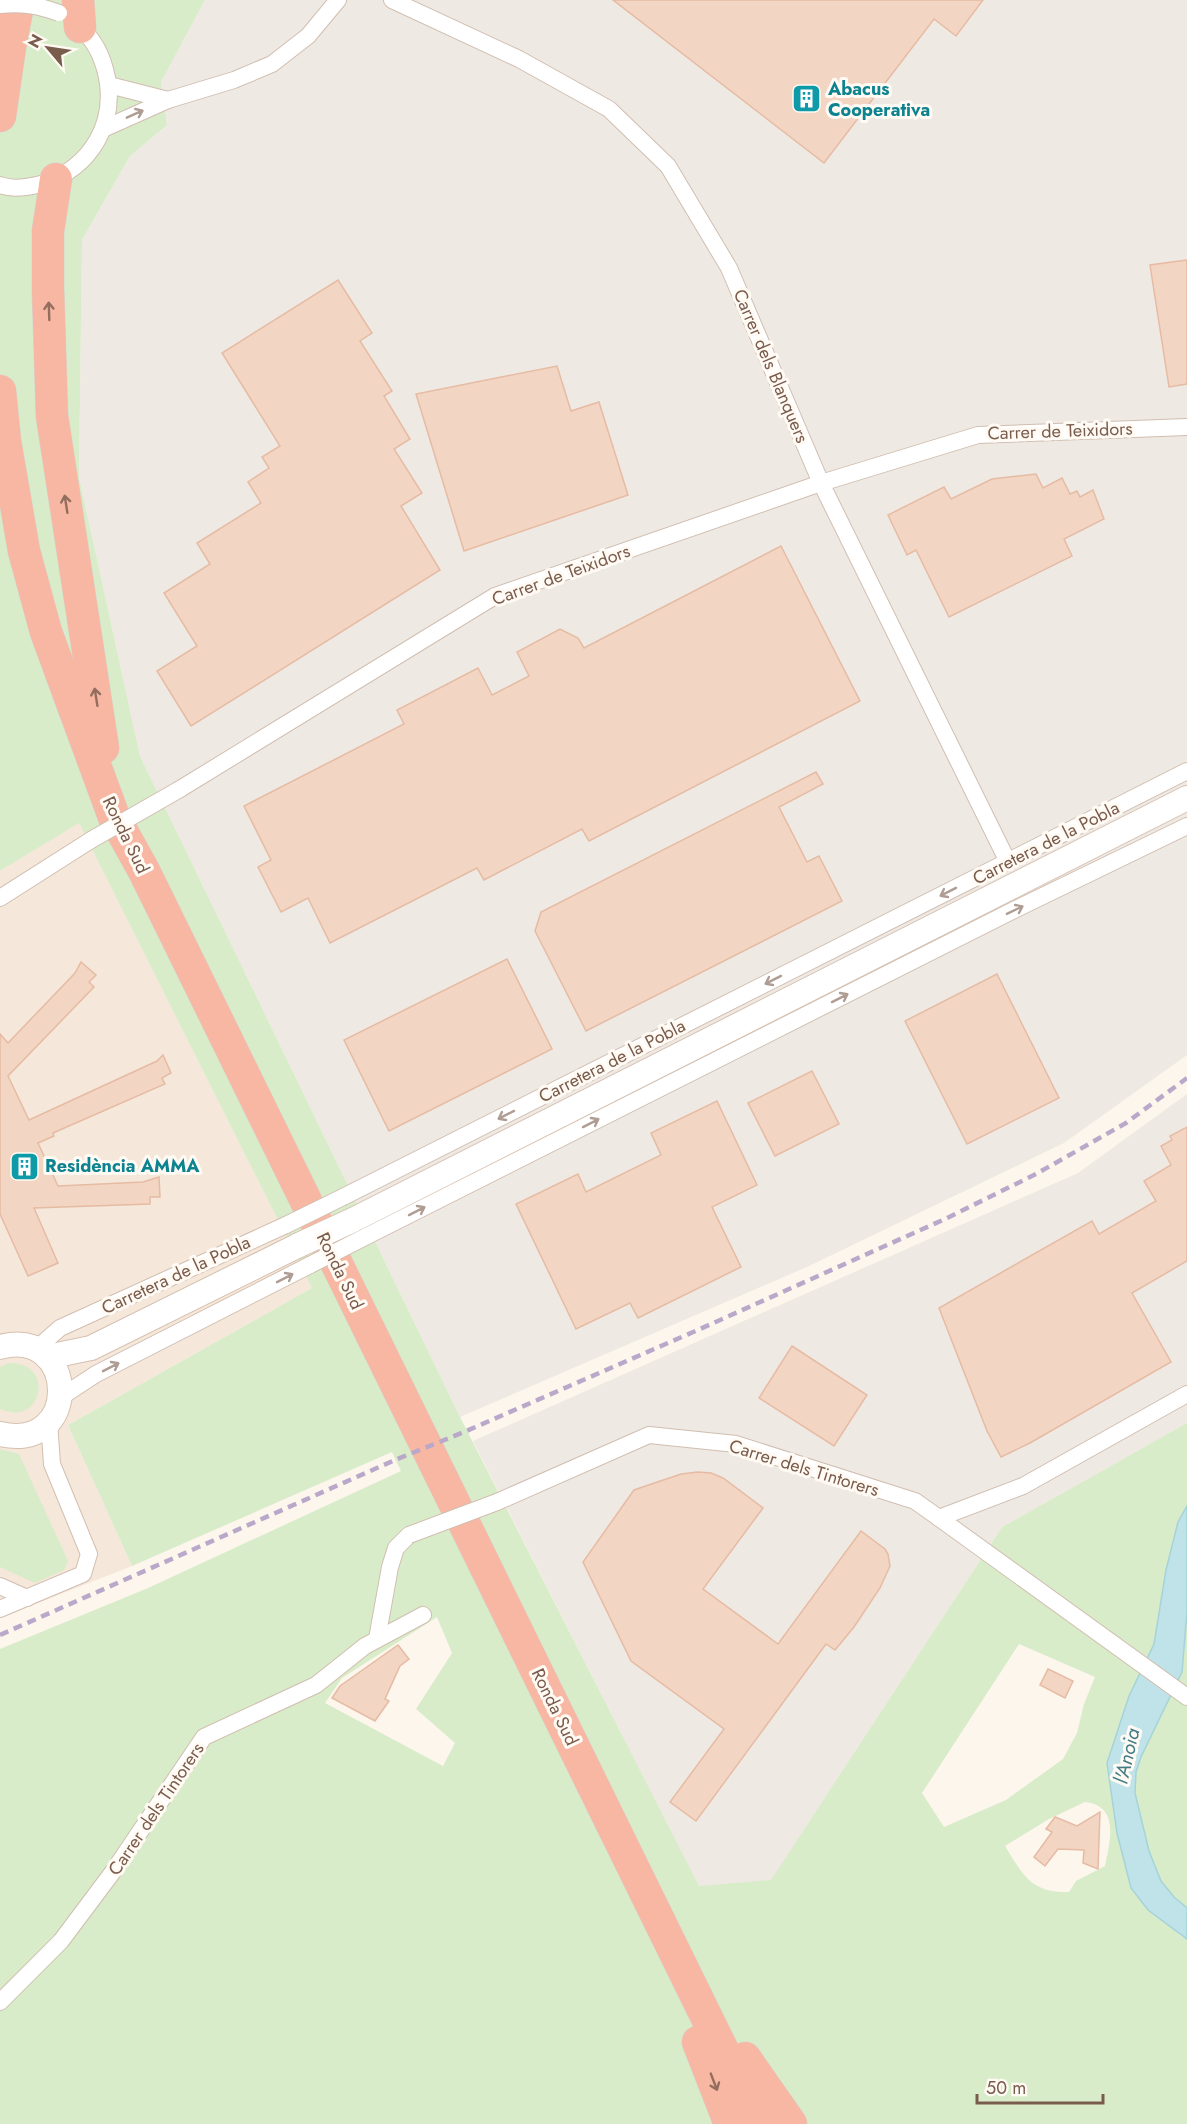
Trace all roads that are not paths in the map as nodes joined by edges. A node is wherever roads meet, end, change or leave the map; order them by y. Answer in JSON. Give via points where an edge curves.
{"nodes":[{"id":1,"x":19,"y":0,"type":"edge"},
{"id":2,"x":338,"y":0,"type":"edge"},
{"id":3,"x":392,"y":0,"type":"edge"},
{"id":4,"x":0,"y":5,"type":"edge"},
{"id":5,"x":72,"y":13,"type":"edge"},
{"id":6,"x":109,"y":85,"type":"junction"},
{"id":7,"x":168,"y":100,"type":"junction"},
{"id":8,"x":0,"y":116,"type":"edge"},
{"id":9,"x":103,"y":129,"type":"junction"},
{"id":10,"x":43,"y":183,"type":"junction"},
{"id":11,"x":0,"y":185,"type":"edge"},
{"id":12,"x":0,"y":391,"type":"edge"},
{"id":13,"x":1187,"y":427,"type":"edge"},
{"id":14,"x":821,"y":483,"type":"junction"},
{"id":15,"x":0,"y":542,"type":"edge"},
{"id":16,"x":1187,"y":771,"type":"edge"},
{"id":17,"x":1187,"y":798,"type":"edge"},
{"id":18,"x":114,"y":817,"type":"junction"},
{"id":19,"x":1187,"y":826,"type":"edge"},
{"id":20,"x":1008,"y":862,"type":"junction"},
{"id":21,"x":0,"y":898,"type":"edge"},
{"id":22,"x":359,"y":1229,"type":"junction"},
{"id":23,"x":305,"y":1255,"type":"junction"},
{"id":24,"x":0,"y":1347,"type":"edge"},
{"id":25,"x":91,"y":1348,"type":"junction"},
{"id":26,"x":42,"y":1353,"type":"junction"},
{"id":27,"x":61,"y":1389,"type":"junction"},
{"id":28,"x":1187,"y":1394,"type":"edge"},
{"id":29,"x":49,"y":1422,"type":"junction"},
{"id":30,"x":0,"y":1434,"type":"edge"},
{"id":31,"x":25,"y":1436,"type":"junction"},
{"id":32,"x":52,"y":1464,"type":"junction"},
{"id":33,"x":939,"y":1518,"type":"junction"},
{"id":34,"x":0,"y":1586,"type":"edge"},
{"id":35,"x":27,"y":1598,"type":"junction"},
{"id":36,"x":0,"y":1609,"type":"edge"},
{"id":37,"x":423,"y":1615,"type":"dead end"},
{"id":38,"x":377,"y":1639,"type":"junction"},
{"id":39,"x":1186,"y":1697,"type":"edge"},
{"id":40,"x":663,"y":1927,"type":"junction"},
{"id":41,"x":0,"y":2002,"type":"edge"},
{"id":42,"x":730,"y":2124,"type":"edge"},
{"id":43,"x":759,"y":2124,"type":"edge"},
{"id":44,"x":790,"y":2124,"type":"edge"}],
"edges":[{"from":1,"to":8,"type":"highway"},
{"from":2,"to":7,"type":"street","via":[[309,36],[272,64]]},
{"from":3,"to":14,"type":"street","name":"Carrer dels Blanquers","via":[[519,59],[609,109],[668,166],[729,268]]},
{"from":4,"to":5,"type":"street","bridge":true,"via":[[21,3]]},
{"from":5,"to":6,"type":"street","via":[[102,57]]},
{"from":6,"to":7,"type":"street"},
{"from":6,"to":9,"type":"street"},
{"from":9,"to":7,"type":"street","one_way":true},
{"from":9,"to":10,"type":"street","via":[[80,163]]},
{"from":10,"to":11,"type":"street"},
{"from":18,"to":10,"type":"highway","one_way":true,"via":[[52,416],[48,231]]},
{"from":12,"to":18,"type":"highway","name":"Ronda Sud","via":[[5,441],[46,632]]},
{"from":13,"to":14,"type":"street","name":"Carrer de Teixidors","via":[[978,435]]},
{"from":14,"to":20,"type":"street","name":"Carrer dels Blanquers"},
{"from":14,"to":21,"type":"street","name":"Carrer de Teixidors","bridge":true,"via":[[495,596]]},
{"from":15,"to":18,"type":"highway","via":[[66,736]]},
{"from":16,"to":20,"type":"street","name":"Carretera de la Pobla"},
{"from":17,"to":22,"type":"street","name":"Carretera de la Pobla"},
{"from":18,"to":40,"type":"highway","name":"Ronda Sud"},
{"from":22,"to":19,"type":"street","name":"Carretera de la Pobla","one_way":true},
{"from":20,"to":26,"type":"street","name":"Carretera de la Pobla","one_way":true,"bridge":true,"via":[[343,1197],[60,1328]]},
{"from":22,"to":23,"type":"street","name":"Carretera de la Pobla","bridge":true},
{"from":23,"to":25,"type":"street","name":"Carretera de la Pobla"},
{"from":27,"to":23,"type":"street","name":"Carretera de la Pobla","one_way":true,"via":[[96,1374]]},
{"from":24,"to":26,"type":"street","via":[[24,1345]]},
{"from":25,"to":26,"type":"street","name":"Carretera de la Pobla"},
{"from":25,"to":27,"type":"street","name":"Carretera de la Pobla"},
{"from":26,"to":27,"type":"street","via":[[56,1368]]},
{"from":27,"to":29,"type":"street","via":[[57,1411]]},
{"from":28,"to":33,"type":"street","via":[[1023,1486]]},
{"from":29,"to":31,"type":"street"},
{"from":29,"to":32,"type":"street"},
{"from":30,"to":31,"type":"street"},
{"from":31,"to":32,"type":"street"},
{"from":32,"to":35,"type":"street","via":[[89,1554],[83,1574]]},
{"from":33,"to":38,"type":"street","name":"Carrer dels Tintorers","bridge":true,"via":[[915,1501],[736,1444],[649,1435],[497,1502],[409,1535],[396,1548]]},
{"from":33,"to":39,"type":"street","name":"Carrer dels Tintorers"},
{"from":34,"to":35,"type":"street"},
{"from":35,"to":36,"type":"street"},
{"from":37,"to":38,"type":"street","name":"Carrer dels Tintorers"},
{"from":38,"to":41,"type":"street","name":"Carrer dels Tintorers","via":[[316,1685],[204,1737],[61,1941]]},
{"from":40,"to":42,"type":"highway","one_way":true,"via":[[678,1989]]},
{"from":40,"to":43,"type":"highway","name":"Ronda Sud"},
{"from":40,"to":44,"type":"highway","via":[[694,1962],[734,2040]]}]}
